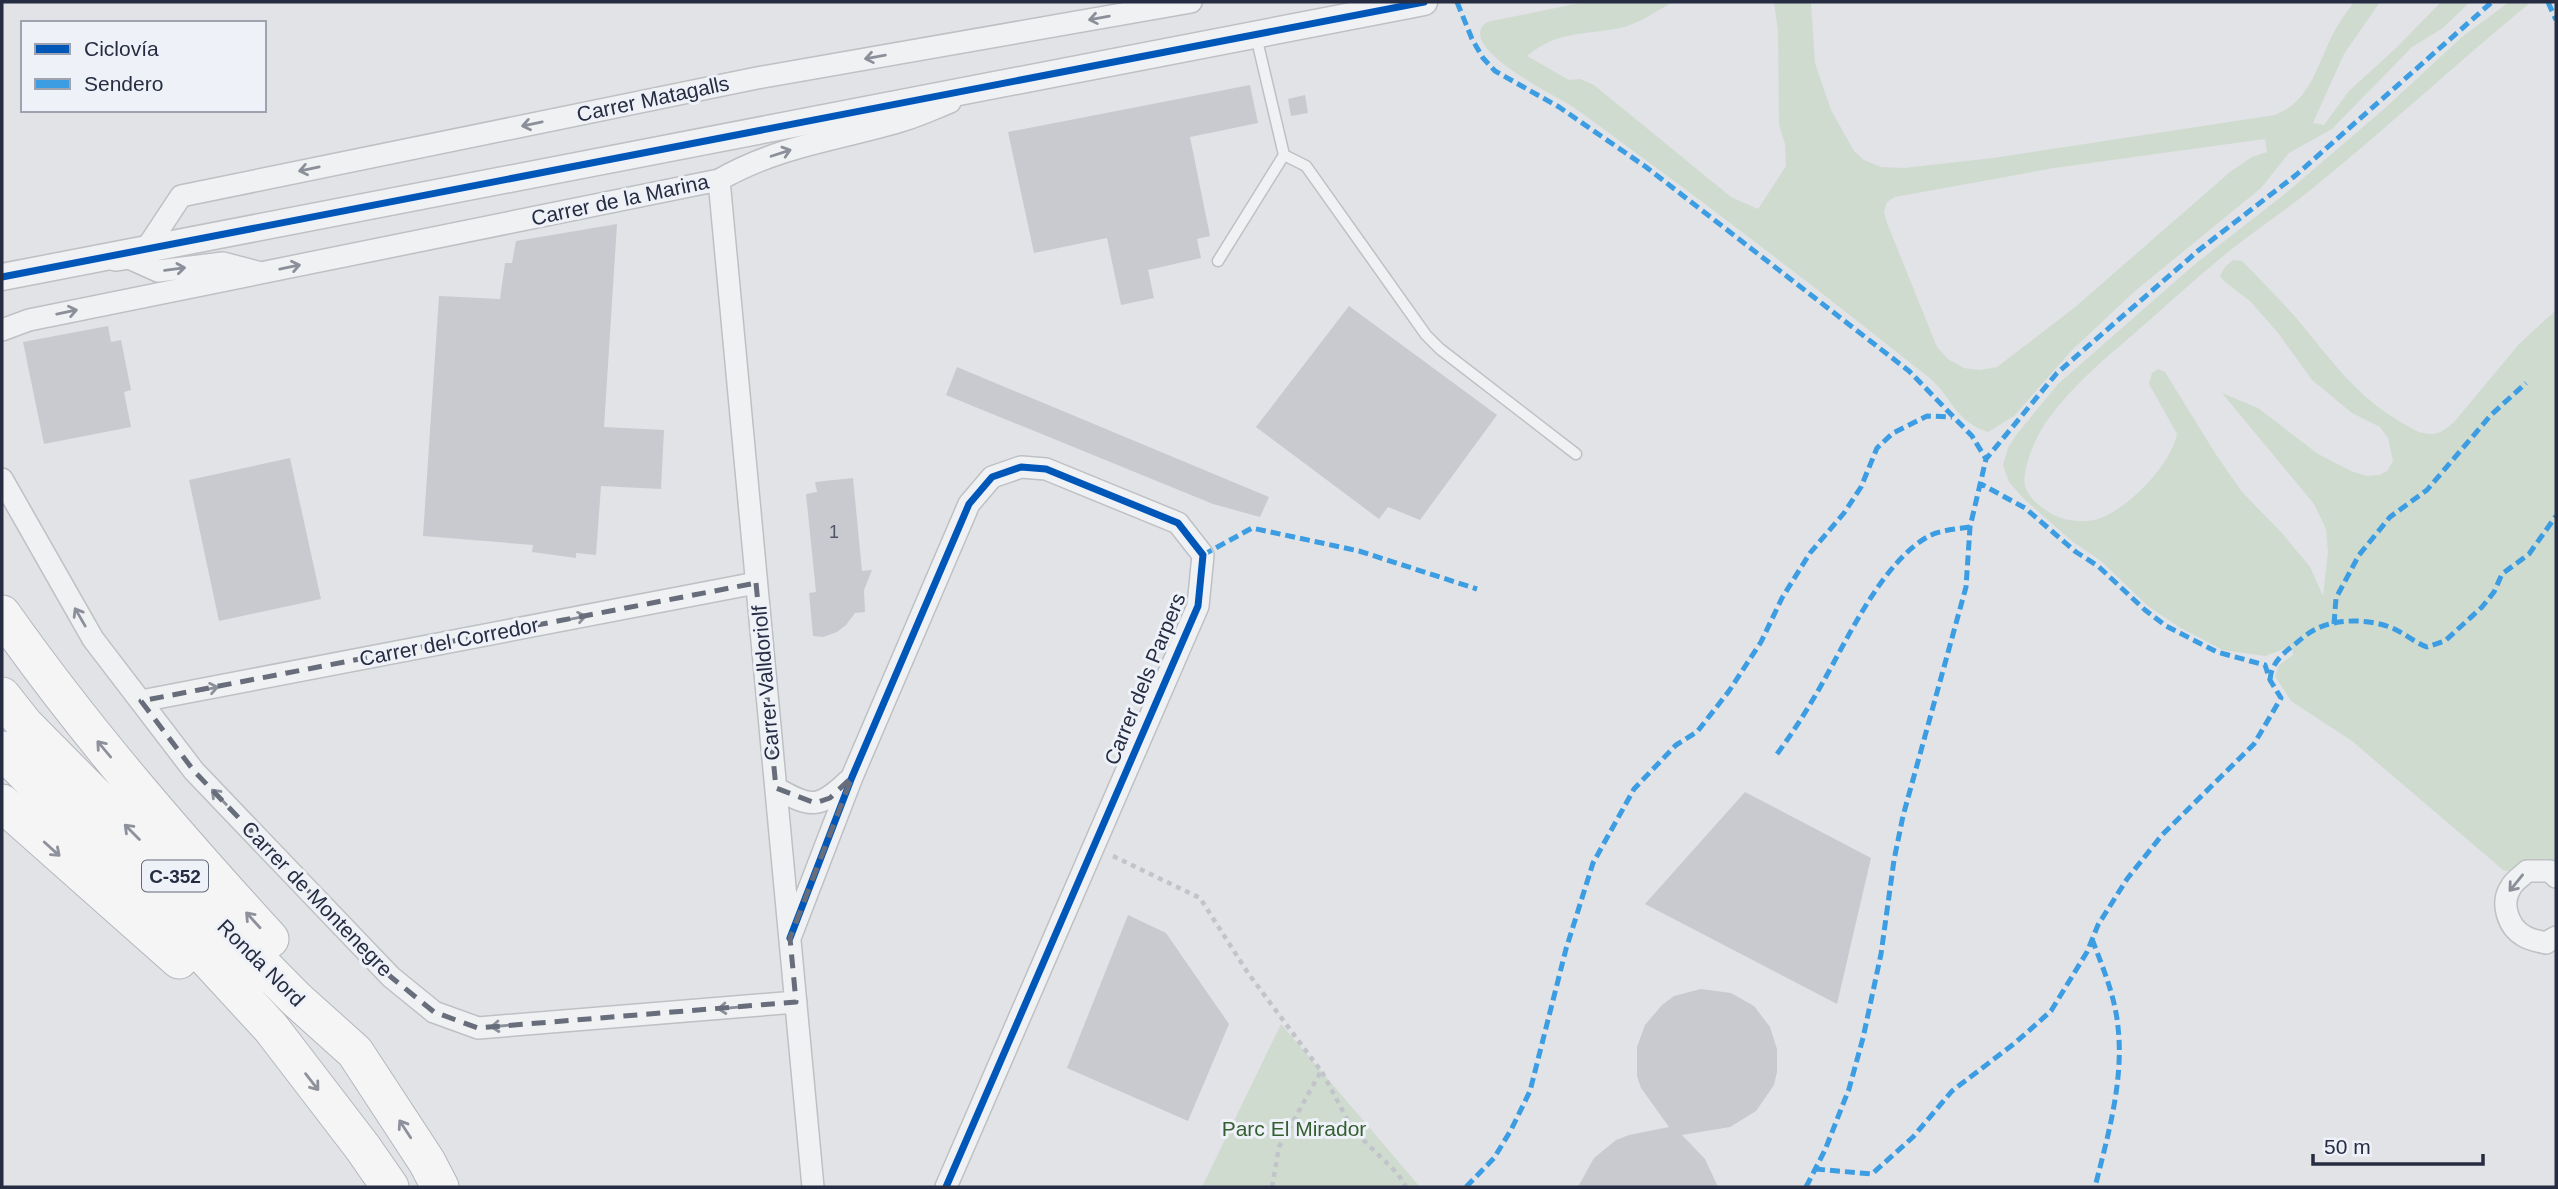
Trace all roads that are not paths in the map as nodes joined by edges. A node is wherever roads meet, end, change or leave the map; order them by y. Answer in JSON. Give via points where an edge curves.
{"nodes":[{"id":1,"x":1191,"y":2,"type":"edge"},
{"id":2,"x":1424,"y":2,"type":"edge"},
{"id":3,"x":1331,"y":11,"type":"edge"},
{"id":4,"x":1256,"y":33,"type":"junction"},
{"id":5,"x":1008,"y":81,"type":"junction"},
{"id":6,"x":1284,"y":155,"type":"junction"},
{"id":7,"x":719,"y":180,"type":"junction"},
{"id":8,"x":146,"y":249,"type":"junction"},
{"id":9,"x":1218,"y":261,"type":"dead end"},
{"id":10,"x":61,"y":265,"type":"junction"},
{"id":11,"x":262,"y":273,"type":"junction"},
{"id":12,"x":2,"y":277,"type":"edge"},
{"id":13,"x":2,"y":330,"type":"edge"},
{"id":14,"x":1576,"y":454,"type":"dead end"},
{"id":15,"x":2,"y":479,"type":"edge"},
{"id":16,"x":757,"y":583,"type":"junction"},
{"id":17,"x":2,"y":614,"type":"edge"},
{"id":18,"x":2,"y":696,"type":"edge"},
{"id":19,"x":141,"y":701,"type":"junction"},
{"id":20,"x":2,"y":750,"type":"edge"},
{"id":21,"x":852,"y":777,"type":"junction"},
{"id":22,"x":776,"y":788,"type":"junction"},
{"id":23,"x":2,"y":803,"type":"edge"},
{"id":24,"x":2554,"y":869,"type":"edge"},
{"id":25,"x":790,"y":937,"type":"junction"},
{"id":26,"x":2556,"y":937,"type":"edge"},
{"id":27,"x":796,"y":1002,"type":"junction"},
{"id":28,"x":271,"y":1028,"type":"junction"},
{"id":29,"x":355,"y":1052,"type":"junction"},
{"id":30,"x":390,"y":1187,"type":"edge"},
{"id":31,"x":440,"y":1187,"type":"edge"},
{"id":32,"x":813,"y":1187,"type":"edge"},
{"id":33,"x":946,"y":1187,"type":"edge"}],
"edges":[{"from":1,"to":8,"type":"street","name":"Carrer Matagalls","one_way":true,"via":[[757,78],[181,196]]},
{"from":2,"to":3,"type":"street"},
{"from":3,"to":4,"type":"street"},
{"from":4,"to":5,"type":"street"},
{"from":4,"to":6,"type":"lane"},
{"from":7,"to":5,"type":"street","name":"Carrer de la Marina","one_way":true,"via":[[748,163],[904,120]]},
{"from":5,"to":8,"type":"street"},
{"from":6,"to":9,"type":"lane"},
{"from":6,"to":14,"type":"lane","via":[[1306,166],[1426,335]]},
{"from":11,"to":7,"type":"street","name":"Carrer de la Marina","one_way":true},
{"from":7,"to":16,"type":"street","name":"Carrer Valldoriolf"},
{"from":8,"to":10,"type":"street"},
{"from":10,"to":11,"type":"street","name":"Carrer de la Marina","one_way":true,"via":[[129,258],[158,271],[223,263]]},
{"from":10,"to":12,"type":"street"},
{"from":13,"to":11,"type":"street","name":"Carrer de la Marina","one_way":true,"via":[[29,320]]},
{"from":19,"to":15,"type":"street","name":"Carrer de Montenegre","one_way":true,"via":[[93,639]]},
{"from":19,"to":16,"type":"street","name":"Carrer del Corredor","one_way":true},
{"from":16,"to":22,"type":"street","name":"Carrer Valldoriolf"},
{"from":29,"to":17,"type":"highway","one_way":true,"via":[[286,956],[180,840],[71,709]]},
{"from":29,"to":18,"type":"highway","name":"Ronda Nord","number":"C-352","one_way":true,"via":[[296,999],[24,725]]},
{"from":27,"to":19,"type":"street","name":"Carrer de Montenegre","one_way":true,"via":[[478,1028],[434,1012],[391,977],[194,771]]},
{"from":20,"to":28,"type":"highway","name":"Ronda Nord","number":"C-352"},
{"from":21,"to":22,"type":"street","name":"Carrer dels Parpers","via":[[830,798],[815,803]]},
{"from":21,"to":25,"type":"street","name":"Carrer dels Parpers"},
{"from":21,"to":33,"type":"street","name":"Carrer dels Parpers","via":[[970,504],[992,477],[1021,467],[1046,469],[1178,523],[1203,555],[1198,606]]},
{"from":22,"to":25,"type":"street","name":"Carrer Valldoriolf"},
{"from":23,"to":28,"type":"highway","one_way":true,"via":[[198,977]]},
{"from":24,"to":26,"type":"street","one_way":true,"via":[[2528,871],[2511,886],[2506,902],[2508,918],[2525,937],[2546,943]]},
{"from":25,"to":27,"type":"street","name":"Carrer Valldoriolf"},
{"from":27,"to":32,"type":"street","name":"Carrer Valldoriolf"},
{"from":28,"to":30,"type":"highway","name":"Ronda Nord","number":"C-352","one_way":true},
{"from":31,"to":29,"type":"highway","name":"Ronda Nord","number":"C-352","one_way":true}]}
